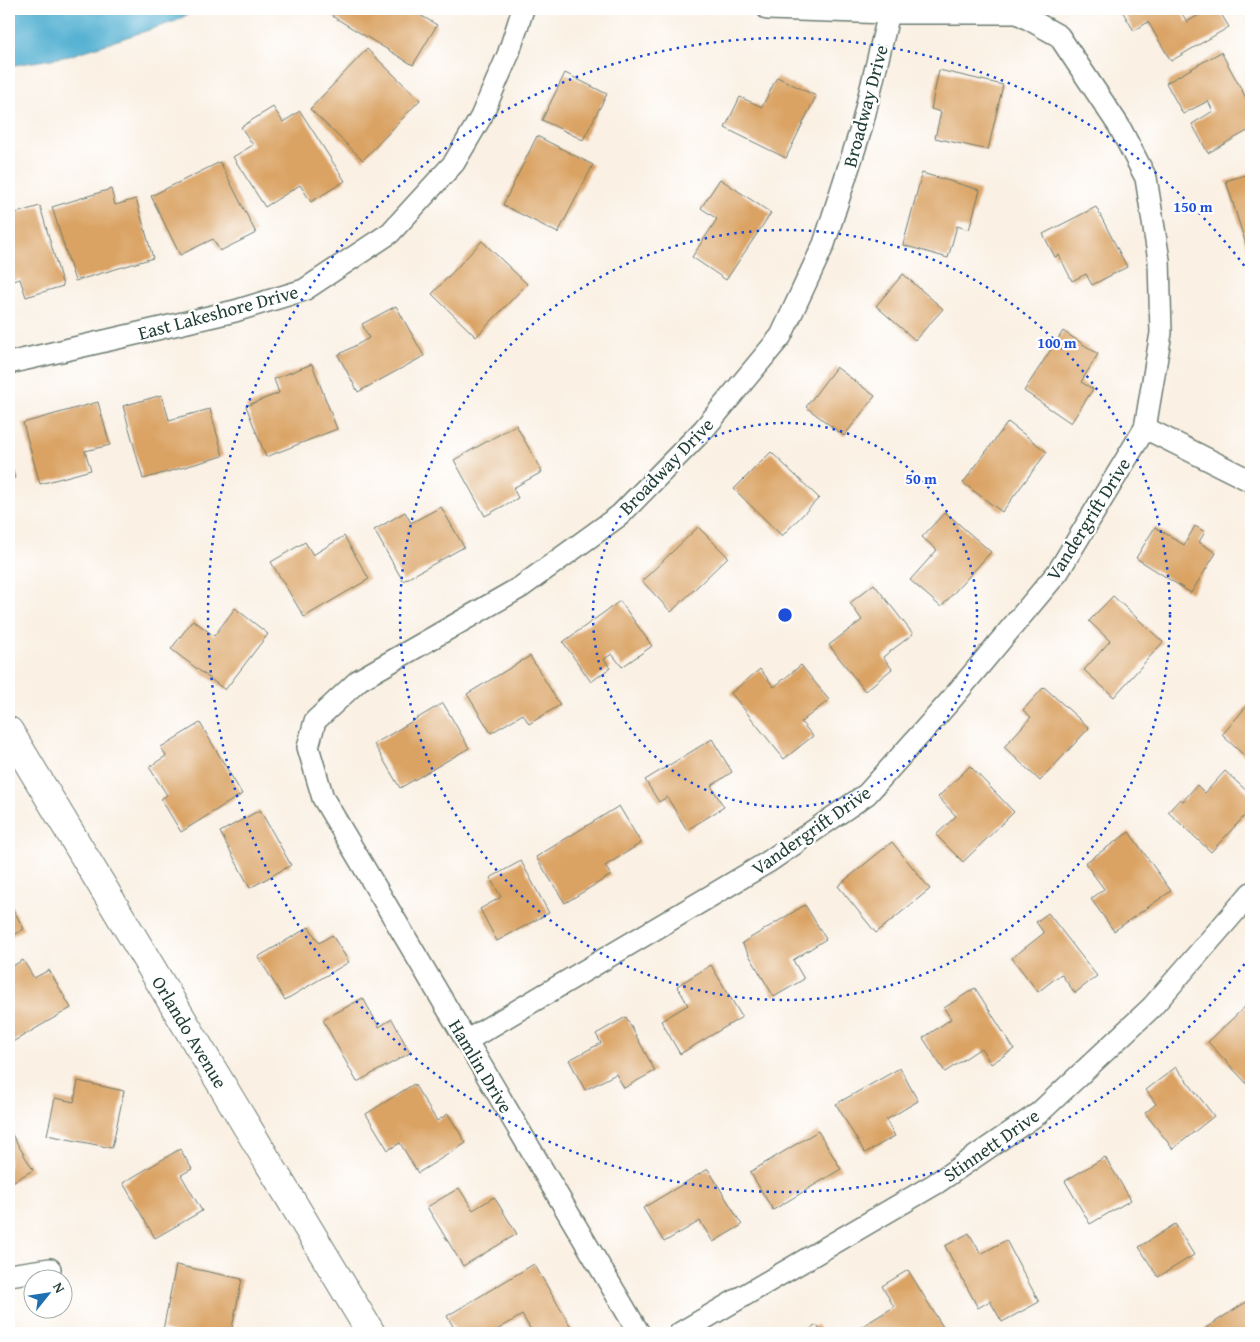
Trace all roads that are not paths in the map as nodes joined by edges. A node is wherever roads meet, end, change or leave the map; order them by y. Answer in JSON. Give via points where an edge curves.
{"nodes":[{"id":1,"x":523,"y":9,"type":"edge"},
{"id":2,"x":768,"y":9,"type":"edge"},
{"id":3,"x":889,"y":13,"type":"junction"},
{"id":4,"x":9,"y":363,"type":"edge"},
{"id":5,"x":1146,"y":428,"type":"junction"},
{"id":6,"x":1251,"y":481,"type":"edge"},
{"id":7,"x":9,"y":731,"type":"edge"},
{"id":8,"x":323,"y":798,"type":"joint"},
{"id":9,"x":1251,"y":893,"type":"edge"},
{"id":10,"x":466,"y":1040,"type":"junction"},
{"id":11,"x":50,"y":1269,"type":"dead end"},
{"id":12,"x":9,"y":1275,"type":"edge"},
{"id":13,"x":372,"y":1333,"type":"edge"},
{"id":14,"x":639,"y":1333,"type":"edge"},
{"id":15,"x":680,"y":1333,"type":"edge"}],
"edges":[{"from":1,"to":4,"type":"street","name":"East Lakeshore Drive","via":[[508,55],[481,117],[454,163],[390,233],[304,290],[235,311]]},
{"from":2,"to":3,"type":"street","name":"Vandergrift Drive"},
{"from":3,"to":5,"type":"street","name":"Vandergrift Drive","via":[[1018,13],[1058,36],[1119,126],[1146,178],[1160,260],[1161,333]]},
{"from":3,"to":8,"type":"street","name":"Broadway Drive","via":[[861,129],[827,235],[780,336],[704,429],[620,515],[520,587],[359,680],[315,720],[308,747]]},
{"from":5,"to":6,"type":"street"},
{"from":5,"to":10,"type":"street","name":"Vandergrift Drive","via":[[1058,572],[867,794],[768,862]]},
{"from":7,"to":13,"type":"street","name":"Orlando Avenue"},
{"from":8,"to":10,"type":"street","name":"Hamlin Drive"},
{"from":9,"to":15,"type":"street","name":"Stinnett Drive","via":[[1152,1007],[1039,1113],[936,1184]]},
{"from":10,"to":14,"type":"street","name":"Hamlin Drive"},
{"from":11,"to":12,"type":"street"}]}
